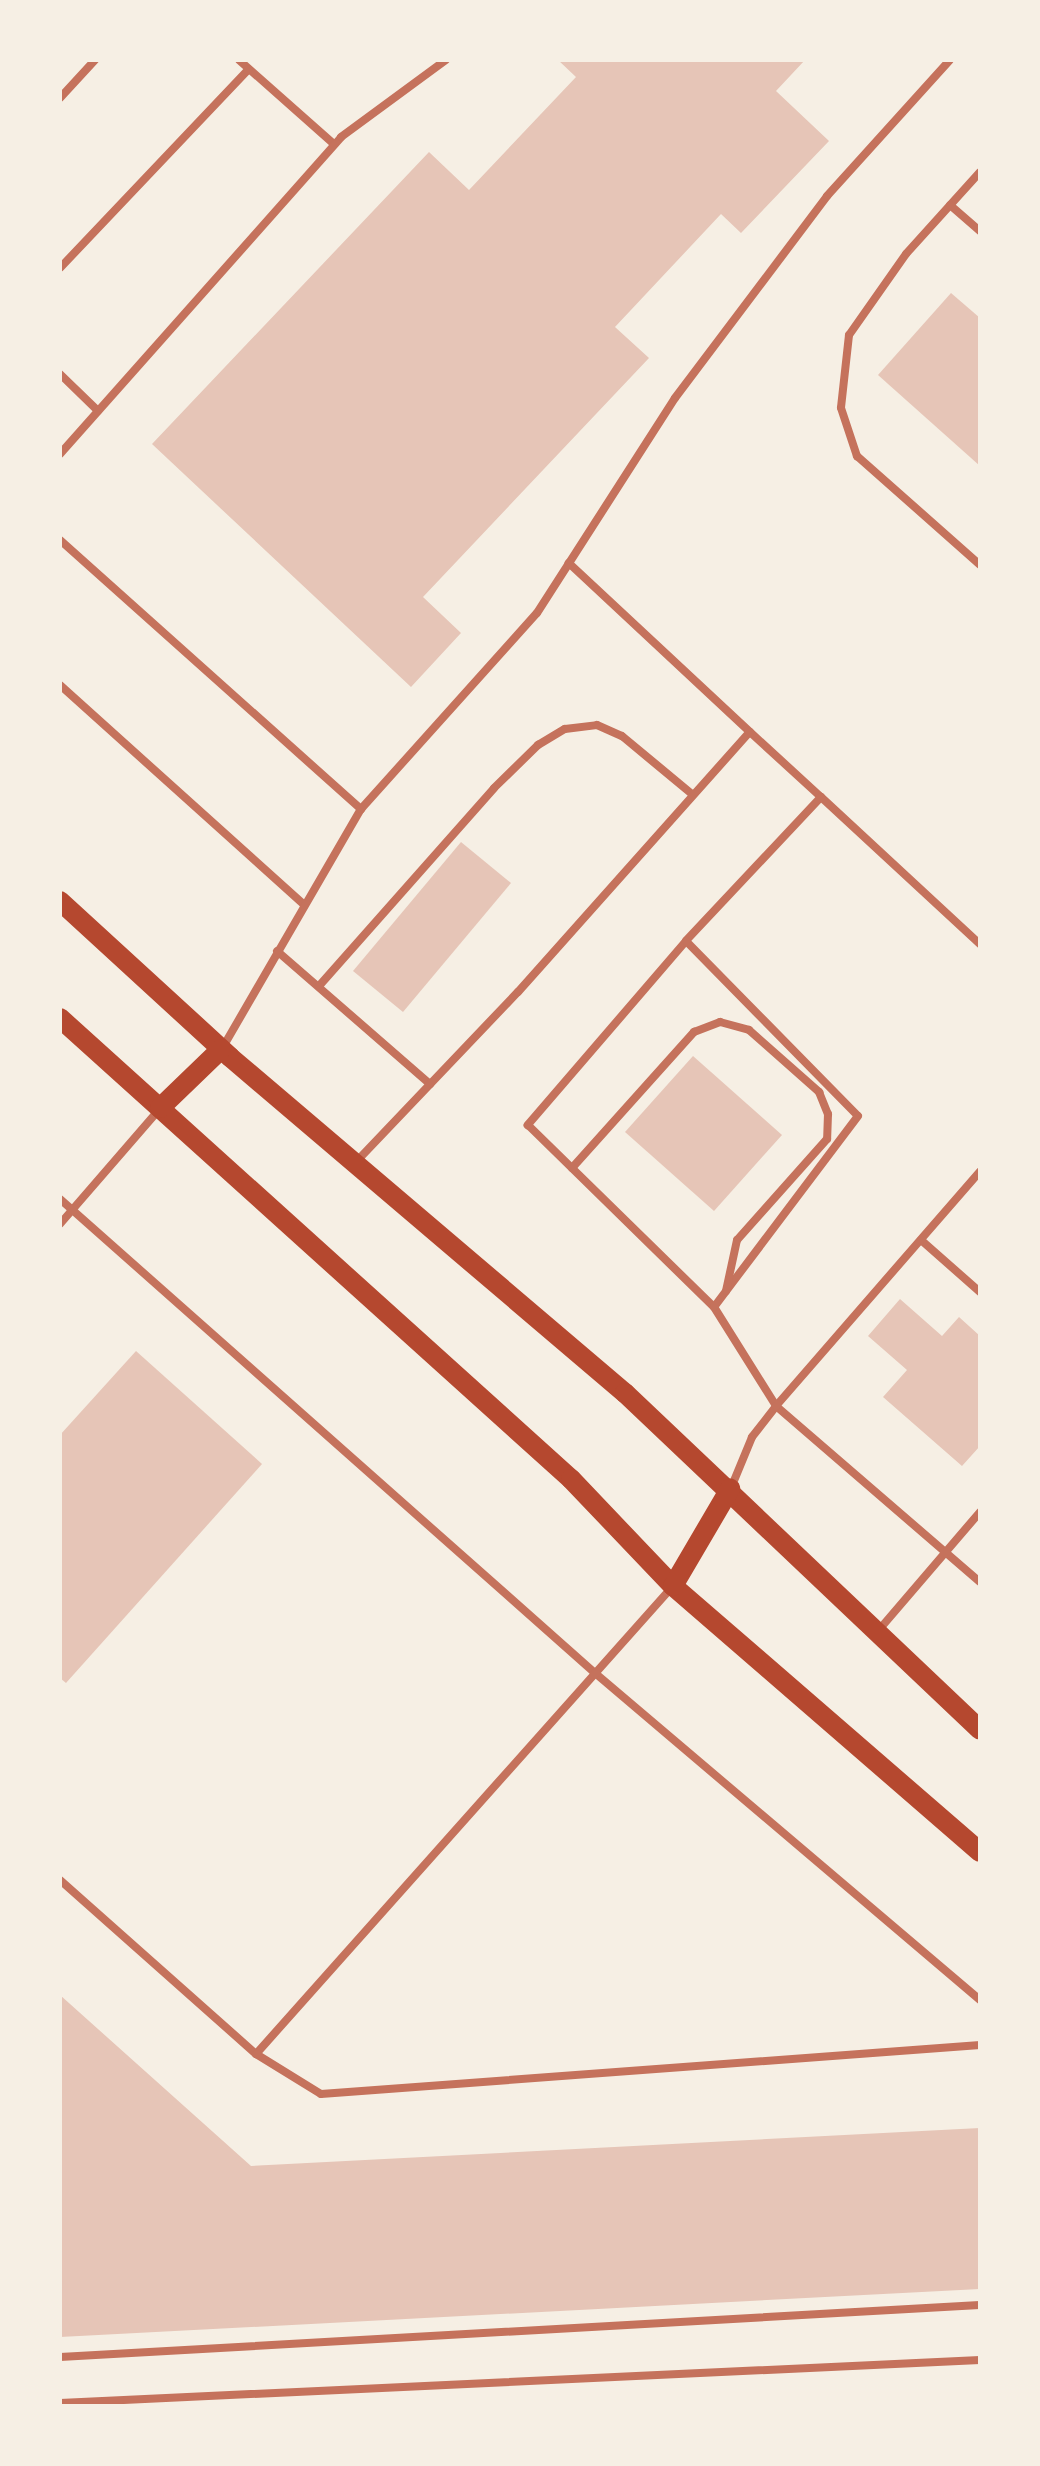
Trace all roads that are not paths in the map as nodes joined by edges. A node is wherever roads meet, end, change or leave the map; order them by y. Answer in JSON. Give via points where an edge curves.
{"nodes":[{"id":1,"x":95,"y":60,"type":"edge"},
{"id":2,"x":239,"y":60,"type":"edge"},
{"id":3,"x":446,"y":60,"type":"edge"},
{"id":4,"x":950,"y":60,"type":"edge"},
{"id":5,"x":249,"y":69,"type":"junction"},
{"id":6,"x":60,"y":98,"type":"edge"},
{"id":7,"x":334,"y":144,"type":"junction"},
{"id":8,"x":980,"y":172,"type":"edge"},
{"id":9,"x":950,"y":205,"type":"junction"},
{"id":10,"x":980,"y":231,"type":"edge"},
{"id":11,"x":60,"y":268,"type":"edge"},
{"id":12,"x":60,"y":374,"type":"edge"},
{"id":13,"x":98,"y":410,"type":"junction"},
{"id":14,"x":60,"y":454,"type":"edge"},
{"id":15,"x":60,"y":540,"type":"edge"},
{"id":16,"x":569,"y":563,"type":"junction"},
{"id":17,"x":980,"y":565,"type":"edge"},
{"id":18,"x":60,"y":685,"type":"edge"},
{"id":19,"x":750,"y":732,"type":"junction"},
{"id":20,"x":693,"y":795,"type":"junction"},
{"id":21,"x":821,"y":796,"type":"junction"},
{"id":22,"x":362,"y":809,"type":"junction"},
{"id":23,"x":60,"y":901,"type":"edge"},
{"id":24,"x":304,"y":904,"type":"junction"},
{"id":25,"x":686,"y":940,"type":"junction"},
{"id":26,"x":980,"y":944,"type":"edge"},
{"id":27,"x":277,"y":951,"type":"junction"},
{"id":28,"x":319,"y":986,"type":"junction"},
{"id":29,"x":60,"y":1018,"type":"edge"},
{"id":30,"x":222,"y":1049,"type":"junction"},
{"id":31,"x":430,"y":1084,"type":"junction"},
{"id":32,"x":160,"y":1108,"type":"junction"},
{"id":33,"x":354,"y":1162,"type":"junction"},
{"id":34,"x":572,"y":1168,"type":"junction"},
{"id":35,"x":980,"y":1171,"type":"edge"},
{"id":36,"x":60,"y":1199,"type":"edge"},
{"id":37,"x":72,"y":1211,"type":"junction"},
{"id":38,"x":60,"y":1224,"type":"edge"},
{"id":39,"x":922,"y":1240,"type":"junction"},
{"id":40,"x":726,"y":1291,"type":"junction"},
{"id":41,"x":980,"y":1292,"type":"edge"},
{"id":42,"x":714,"y":1307,"type":"junction"},
{"id":43,"x":776,"y":1406,"type":"junction"},
{"id":44,"x":730,"y":1488,"type":"junction"},
{"id":45,"x":980,"y":1512,"type":"edge"},
{"id":46,"x":945,"y":1552,"type":"junction"},
{"id":47,"x":980,"y":1582,"type":"edge"},
{"id":48,"x":672,"y":1586,"type":"junction"},
{"id":49,"x":878,"y":1632,"type":"junction"},
{"id":50,"x":595,"y":1673,"type":"junction"},
{"id":51,"x":980,"y":1730,"type":"edge"},
{"id":52,"x":980,"y":1852,"type":"edge"},
{"id":53,"x":60,"y":1880,"type":"edge"},
{"id":54,"x":980,"y":2000,"type":"edge"},
{"id":55,"x":980,"y":2045,"type":"edge"},
{"id":56,"x":256,"y":2054,"type":"junction"},
{"id":57,"x":980,"y":2305,"type":"edge"},
{"id":58,"x":60,"y":2357,"type":"edge"},
{"id":59,"x":980,"y":2360,"type":"edge"},
{"id":60,"x":60,"y":2403,"type":"edge"}],
"edges":[{"from":1,"to":6,"type":"lane"},
{"from":2,"to":5,"type":"lane"},
{"from":3,"to":7,"type":"lane"},
{"from":4,"to":16,"type":"lane","via":[[828,196],[734,320]]},
{"from":5,"to":7,"type":"lane"},
{"from":5,"to":11,"type":"lane"},
{"from":7,"to":13,"type":"lane"},
{"from":8,"to":9,"type":"lane"},
{"from":9,"to":10,"type":"lane"},
{"from":9,"to":17,"type":"lane","via":[[848,335],[841,408],[857,456]]},
{"from":12,"to":13,"type":"lane"},
{"from":13,"to":14,"type":"lane"},
{"from":15,"to":22,"type":"lane"},
{"from":16,"to":19,"type":"lane"},
{"from":16,"to":22,"type":"lane","via":[[537,613]]},
{"from":18,"to":24,"type":"lane"},
{"from":19,"to":20,"type":"lane"},
{"from":19,"to":21,"type":"lane"},
{"from":20,"to":28,"type":"lane","via":[[622,736],[598,725],[565,729],[494,788]]},
{"from":20,"to":31,"type":"lane"},
{"from":21,"to":25,"type":"lane"},
{"from":21,"to":26,"type":"lane"},
{"from":22,"to":24,"type":"lane"},
{"from":23,"to":30,"type":"main road"},
{"from":24,"to":27,"type":"lane"},
{"from":25,"to":34,"type":"lane","via":[[528,1125]]},
{"from":25,"to":40,"type":"lane","via":[[858,1116]]},
{"from":27,"to":28,"type":"lane"},
{"from":27,"to":30,"type":"lane"},
{"from":28,"to":31,"type":"lane"},
{"from":29,"to":32,"type":"main road"},
{"from":30,"to":32,"type":"main road"},
{"from":30,"to":33,"type":"main road"},
{"from":31,"to":33,"type":"lane"},
{"from":32,"to":37,"type":"lane"},
{"from":32,"to":48,"type":"main road","via":[[571,1479]]},
{"from":33,"to":44,"type":"main road"},
{"from":34,"to":40,"type":"lane","via":[[694,1032],[720,1022],[748,1030],[819,1092],[828,1114],[826,1139],[737,1240]]},
{"from":34,"to":42,"type":"lane"},
{"from":35,"to":39,"type":"lane"},
{"from":36,"to":37,"type":"lane"},
{"from":37,"to":38,"type":"lane"},
{"from":37,"to":50,"type":"lane"},
{"from":39,"to":41,"type":"lane"},
{"from":39,"to":43,"type":"lane"},
{"from":40,"to":42,"type":"lane"},
{"from":42,"to":43,"type":"lane"},
{"from":43,"to":44,"type":"lane","via":[[752,1438]]},
{"from":43,"to":46,"type":"lane"},
{"from":44,"to":48,"type":"main road"},
{"from":44,"to":49,"type":"main road"},
{"from":45,"to":46,"type":"lane"},
{"from":46,"to":47,"type":"lane"},
{"from":46,"to":49,"type":"lane"},
{"from":48,"to":50,"type":"lane"},
{"from":48,"to":52,"type":"main road"},
{"from":49,"to":51,"type":"main road"},
{"from":50,"to":54,"type":"lane"},
{"from":50,"to":56,"type":"lane"},
{"from":53,"to":56,"type":"lane"},
{"from":55,"to":56,"type":"lane","via":[[321,2094]]},
{"from":57,"to":58,"type":"lane"},
{"from":59,"to":60,"type":"lane"}]}
